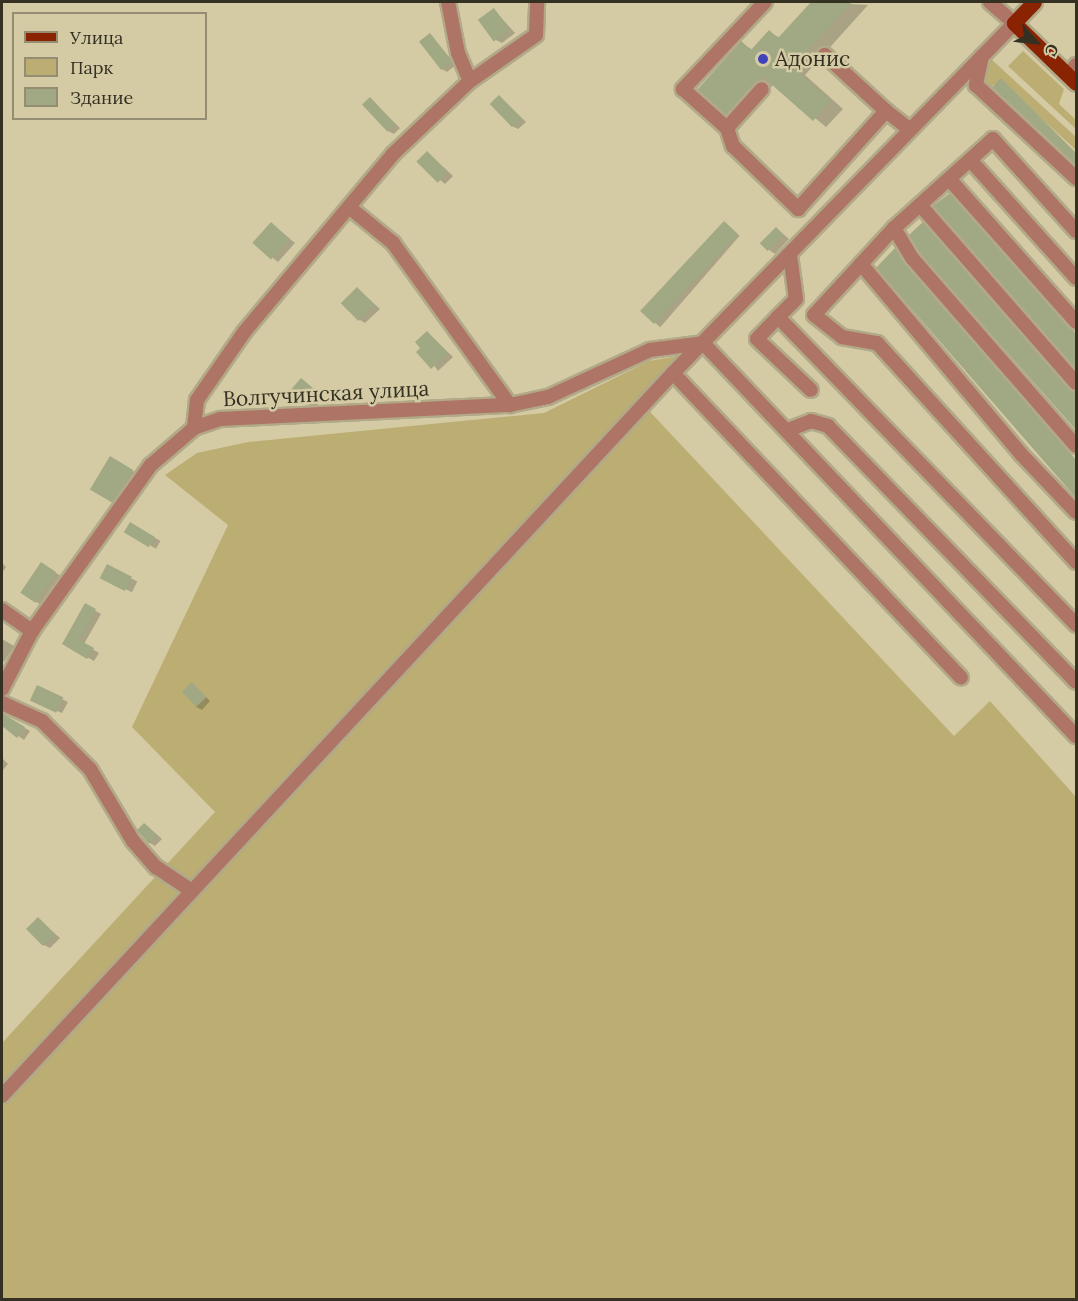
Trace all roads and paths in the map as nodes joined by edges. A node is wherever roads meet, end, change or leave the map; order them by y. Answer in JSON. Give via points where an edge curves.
{"nodes":[{"id":1,"x":448,"y":2,"type":"edge"},
{"id":2,"x":537,"y":2,"type":"edge"},
{"id":3,"x":765,"y":2,"type":"edge"},
{"id":4,"x":990,"y":2,"type":"edge"},
{"id":5,"x":1034,"y":2,"type":"edge"},
{"id":6,"x":1014,"y":23,"type":"junction"},
{"id":7,"x":825,"y":55,"type":"dead end"},
{"id":8,"x":982,"y":56,"type":"junction"},
{"id":9,"x":1074,"y":74,"type":"edge"},
{"id":10,"x":470,"y":81,"type":"junction"},
{"id":11,"x":762,"y":89,"type":"dead end"},
{"id":12,"x":886,"y":111,"type":"junction"},
{"id":13,"x":727,"y":128,"type":"junction"},
{"id":14,"x":909,"y":129,"type":"junction"},
{"id":15,"x":972,"y":162,"type":"junction"},
{"id":16,"x":1077,"y":178,"type":"edge"},
{"id":17,"x":951,"y":181,"type":"junction"},
{"id":18,"x":921,"y":206,"type":"junction"},
{"id":19,"x":349,"y":207,"type":"junction"},
{"id":20,"x":894,"y":228,"type":"junction"},
{"id":21,"x":1077,"y":231,"type":"edge"},
{"id":22,"x":790,"y":255,"type":"junction"},
{"id":23,"x":861,"y":264,"type":"junction"},
{"id":24,"x":1077,"y":278,"type":"edge"},
{"id":25,"x":796,"y":299,"type":"junction"},
{"id":26,"x":814,"y":315,"type":"junction"},
{"id":27,"x":778,"y":317,"type":"junction"},
{"id":28,"x":1077,"y":322,"type":"edge"},
{"id":29,"x":703,"y":343,"type":"junction"},
{"id":30,"x":673,"y":374,"type":"junction"},
{"id":31,"x":1077,"y":383,"type":"edge"},
{"id":32,"x":811,"y":390,"type":"dead end"},
{"id":33,"x":510,"y":405,"type":"junction"},
{"id":34,"x":194,"y":428,"type":"junction"},
{"id":35,"x":788,"y":430,"type":"junction"},
{"id":36,"x":1077,"y":446,"type":"edge"},
{"id":37,"x":1077,"y":512,"type":"edge"},
{"id":38,"x":1077,"y":562,"type":"edge"},
{"id":39,"x":2,"y":610,"type":"edge"},
{"id":40,"x":1077,"y":625,"type":"edge"},
{"id":41,"x":32,"y":631,"type":"junction"},
{"id":42,"x":961,"y":678,"type":"dead end"},
{"id":43,"x":1077,"y":682,"type":"edge"},
{"id":44,"x":2,"y":689,"type":"edge"},
{"id":45,"x":2,"y":704,"type":"edge"},
{"id":46,"x":1077,"y":736,"type":"edge"},
{"id":47,"x":192,"y":891,"type":"junction"},
{"id":48,"x":2,"y":1096,"type":"edge"}],
"edges":[{"from":1,"to":10,"type":"street","via":[[458,53]]},
{"from":2,"to":10,"type":"street","via":[[536,35]]},
{"from":3,"to":13,"type":"street","via":[[683,89]]},
{"from":4,"to":6,"type":"street"},
{"from":5,"to":6,"type":"main road"},
{"from":6,"to":8,"type":"street"},
{"from":6,"to":9,"type":"main road"},
{"from":7,"to":12,"type":"street"},
{"from":8,"to":14,"type":"street"},
{"from":8,"to":16,"type":"street","via":[[976,85]]},
{"from":10,"to":19,"type":"street","via":[[393,154]]},
{"from":11,"to":13,"type":"street"},
{"from":12,"to":13,"type":"street","via":[[798,208],[733,146]]},
{"from":12,"to":14,"type":"street"},
{"from":14,"to":22,"type":"street"},
{"from":15,"to":17,"type":"street"},
{"from":15,"to":21,"type":"street","via":[[993,140]]},
{"from":15,"to":24,"type":"street"},
{"from":17,"to":18,"type":"street"},
{"from":17,"to":28,"type":"street"},
{"from":18,"to":20,"type":"street"},
{"from":18,"to":31,"type":"street"},
{"from":19,"to":33,"type":"street","via":[[393,243]]},
{"from":19,"to":34,"type":"street","via":[[245,331],[197,400]]},
{"from":20,"to":23,"type":"street"},
{"from":20,"to":36,"type":"street","via":[[912,258]]},
{"from":22,"to":25,"type":"street"},
{"from":22,"to":29,"type":"street"},
{"from":23,"to":26,"type":"street"},
{"from":23,"to":37,"type":"street","via":[[1021,454]]},
{"from":25,"to":26,"type":"street"},
{"from":25,"to":27,"type":"street"},
{"from":26,"to":38,"type":"street","via":[[842,337],[876,343]]},
{"from":27,"to":32,"type":"street","via":[[757,339]]},
{"from":27,"to":40,"type":"street"},
{"from":29,"to":30,"type":"street"},
{"from":29,"to":33,"type":"street","name":"Волгучинская улица","via":[[650,350],[548,397]]},
{"from":29,"to":35,"type":"street"},
{"from":30,"to":42,"type":"street"},
{"from":30,"to":47,"type":"street"},
{"from":33,"to":34,"type":"street","name":"Волгучинская улица","via":[[220,419]]},
{"from":34,"to":41,"type":"street","name":"Волгучинская улица","via":[[151,465]]},
{"from":35,"to":43,"type":"street","via":[[811,421],[828,426]]},
{"from":35,"to":46,"type":"street"},
{"from":39,"to":41,"type":"street"},
{"from":41,"to":44,"type":"street","name":"Волгучинская улица"},
{"from":45,"to":47,"type":"street","via":[[42,721],[90,769],[133,841],[156,867]]},
{"from":47,"to":48,"type":"street"}]}
